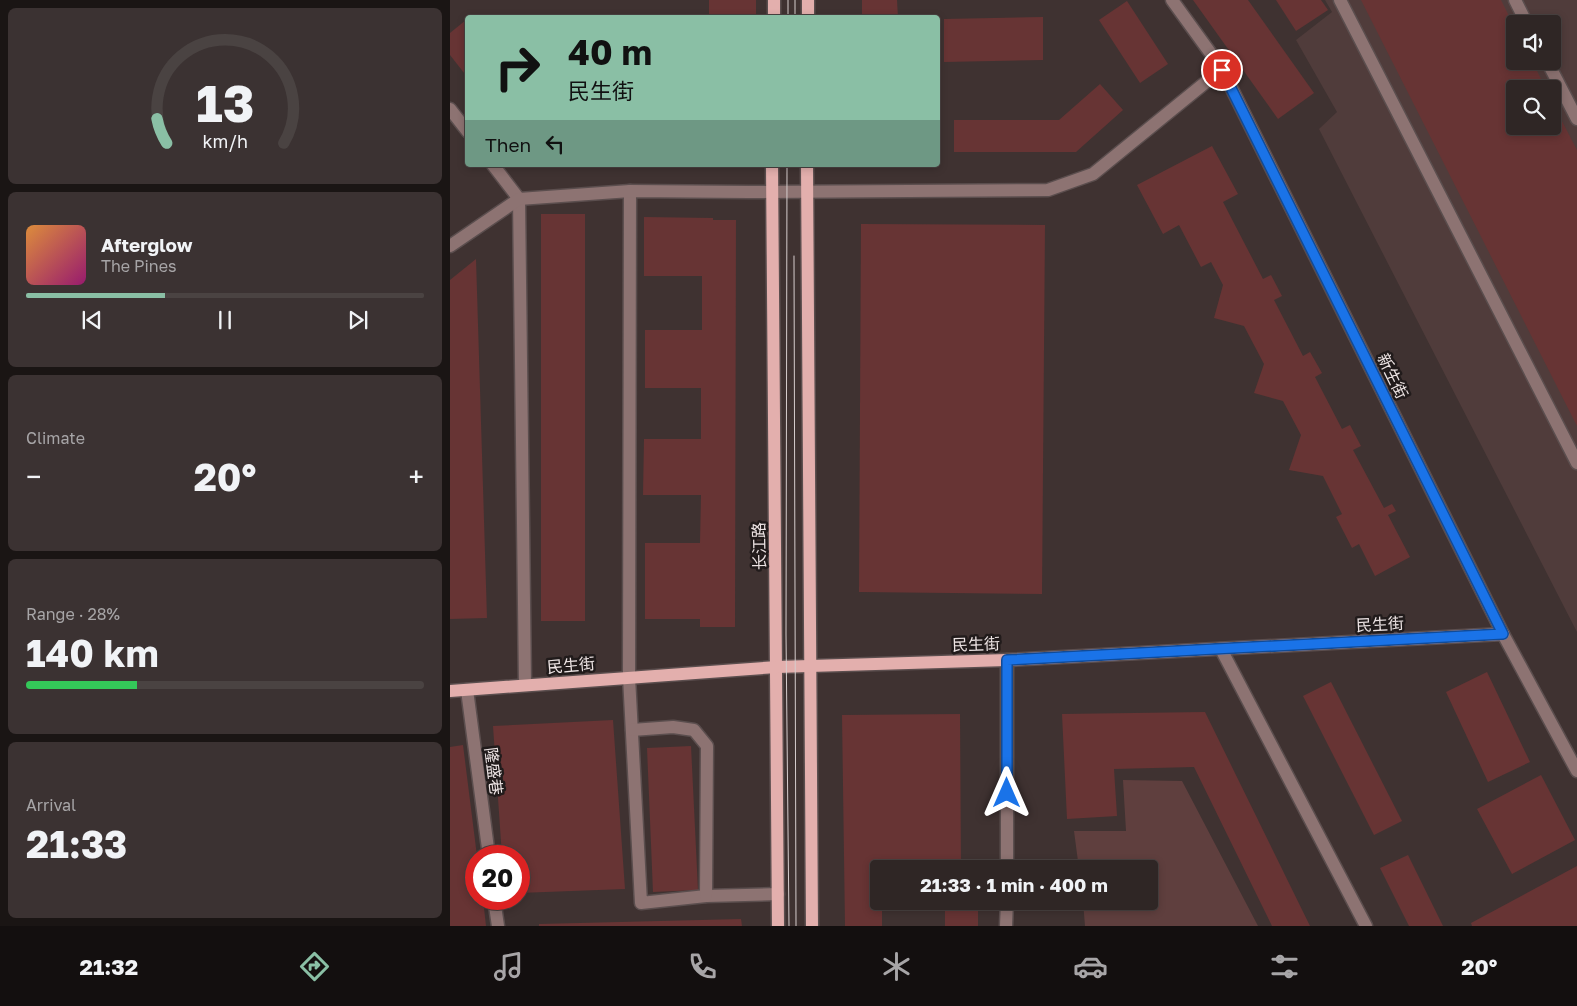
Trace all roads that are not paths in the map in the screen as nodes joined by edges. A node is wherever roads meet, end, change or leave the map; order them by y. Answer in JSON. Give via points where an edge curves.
{"nodes":[{"id":1,"x":774,"y":0,"type":"edge"},
{"id":2,"x":808,"y":0,"type":"edge"},
{"id":3,"x":1172,"y":0,"type":"edge"},
{"id":4,"x":1340,"y":0,"type":"edge"},
{"id":5,"x":1515,"y":0,"type":"edge"},
{"id":6,"x":774,"y":15,"type":"edge"},
{"id":7,"x":808,"y":15,"type":"edge"},
{"id":8,"x":1522,"y":15,"type":"edge"},
{"id":9,"x":1222,"y":70,"type":"junction"},
{"id":10,"x":1552,"y":70,"type":"edge"},
{"id":11,"x":450,"y":109,"type":"edge"},
{"id":12,"x":1577,"y":119,"type":"edge"},
{"id":13,"x":465,"y":128,"type":"edge"},
{"id":14,"x":495,"y":167,"type":"edge"},
{"id":15,"x":772,"y":167,"type":"edge"},
{"id":16,"x":807,"y":167,"type":"edge"},
{"id":17,"x":807,"y":191,"type":"junction"},
{"id":18,"x":630,"y":192,"type":"junction"},
{"id":19,"x":772,"y":192,"type":"junction"},
{"id":20,"x":519,"y":199,"type":"junction"},
{"id":21,"x":450,"y":246,"type":"edge"},
{"id":22,"x":1577,"y":464,"type":"edge"},
{"id":23,"x":1503,"y":634,"type":"junction"},
{"id":24,"x":1221,"y":649,"type":"junction"},
{"id":25,"x":1007,"y":660,"type":"junction"},
{"id":26,"x":811,"y":666,"type":"junction"},
{"id":27,"x":777,"y":667,"type":"junction"},
{"id":28,"x":628,"y":677,"type":"junction"},
{"id":29,"x":525,"y":685,"type":"junction"},
{"id":30,"x":467,"y":690,"type":"junction"},
{"id":31,"x":450,"y":691,"type":"edge"},
{"id":32,"x":632,"y":730,"type":"junction"},
{"id":33,"x":1577,"y":770,"type":"edge"},
{"id":34,"x":488,"y":845,"type":"edge"},
{"id":35,"x":1007,"y":860,"type":"edge"},
{"id":36,"x":778,"y":894,"type":"junction"},
{"id":37,"x":706,"y":896,"type":"junction"},
{"id":38,"x":496,"y":910,"type":"edge"},
{"id":39,"x":1006,"y":910,"type":"edge"},
{"id":40,"x":498,"y":926,"type":"edge"},
{"id":41,"x":778,"y":926,"type":"edge"},
{"id":42,"x":812,"y":926,"type":"edge"},
{"id":43,"x":1006,"y":926,"type":"edge"},
{"id":44,"x":1366,"y":926,"type":"edge"}],
"edges":[{"from":1,"to":6,"type":"main road"},
{"from":2,"to":7,"type":"main road"},
{"from":3,"to":9,"type":"street","name":"新生街"},
{"from":4,"to":22,"type":"street"},
{"from":5,"to":8,"type":"street"},
{"from":9,"to":17,"type":"street","via":[[1093,174],[1048,190]]},
{"from":9,"to":23,"type":"street","name":"新生街"},
{"from":10,"to":12,"type":"street"},
{"from":11,"to":13,"type":"street"},
{"from":14,"to":20,"type":"street"},
{"from":15,"to":19,"type":"main road","name":"长江路"},
{"from":16,"to":17,"type":"main road"},
{"from":17,"to":19,"type":"street"},
{"from":17,"to":26,"type":"main road"},
{"from":18,"to":19,"type":"street"},
{"from":18,"to":20,"type":"street"},
{"from":18,"to":28,"type":"street"},
{"from":19,"to":27,"type":"main road","name":"长江路"},
{"from":20,"to":21,"type":"street"},
{"from":20,"to":29,"type":"street"},
{"from":23,"to":24,"type":"main road","name":"民生街"},
{"from":23,"to":33,"type":"street","name":"新生街"},
{"from":24,"to":25,"type":"main road","name":"民生街"},
{"from":24,"to":44,"type":"street"},
{"from":25,"to":26,"type":"main road","name":"民生街"},
{"from":25,"to":35,"type":"street"},
{"from":26,"to":27,"type":"main road","name":"民生街"},
{"from":26,"to":42,"type":"main road"},
{"from":27,"to":28,"type":"main road","name":"民生街"},
{"from":27,"to":36,"type":"main road","name":"长江路"},
{"from":28,"to":29,"type":"main road","name":"民生街"},
{"from":28,"to":32,"type":"street"},
{"from":29,"to":30,"type":"main road","name":"民生街"},
{"from":30,"to":31,"type":"main road","name":"民生街"},
{"from":30,"to":34,"type":"street","name":"隆盛巷"},
{"from":32,"to":37,"type":"street","via":[[673,727],[694,730],[707,746]]},
{"from":32,"to":37,"type":"street","via":[[641,903]]},
{"from":36,"to":37,"type":"street"},
{"from":36,"to":41,"type":"main road","name":"长江路"},
{"from":38,"to":40,"type":"street"},
{"from":39,"to":43,"type":"street"}]}
